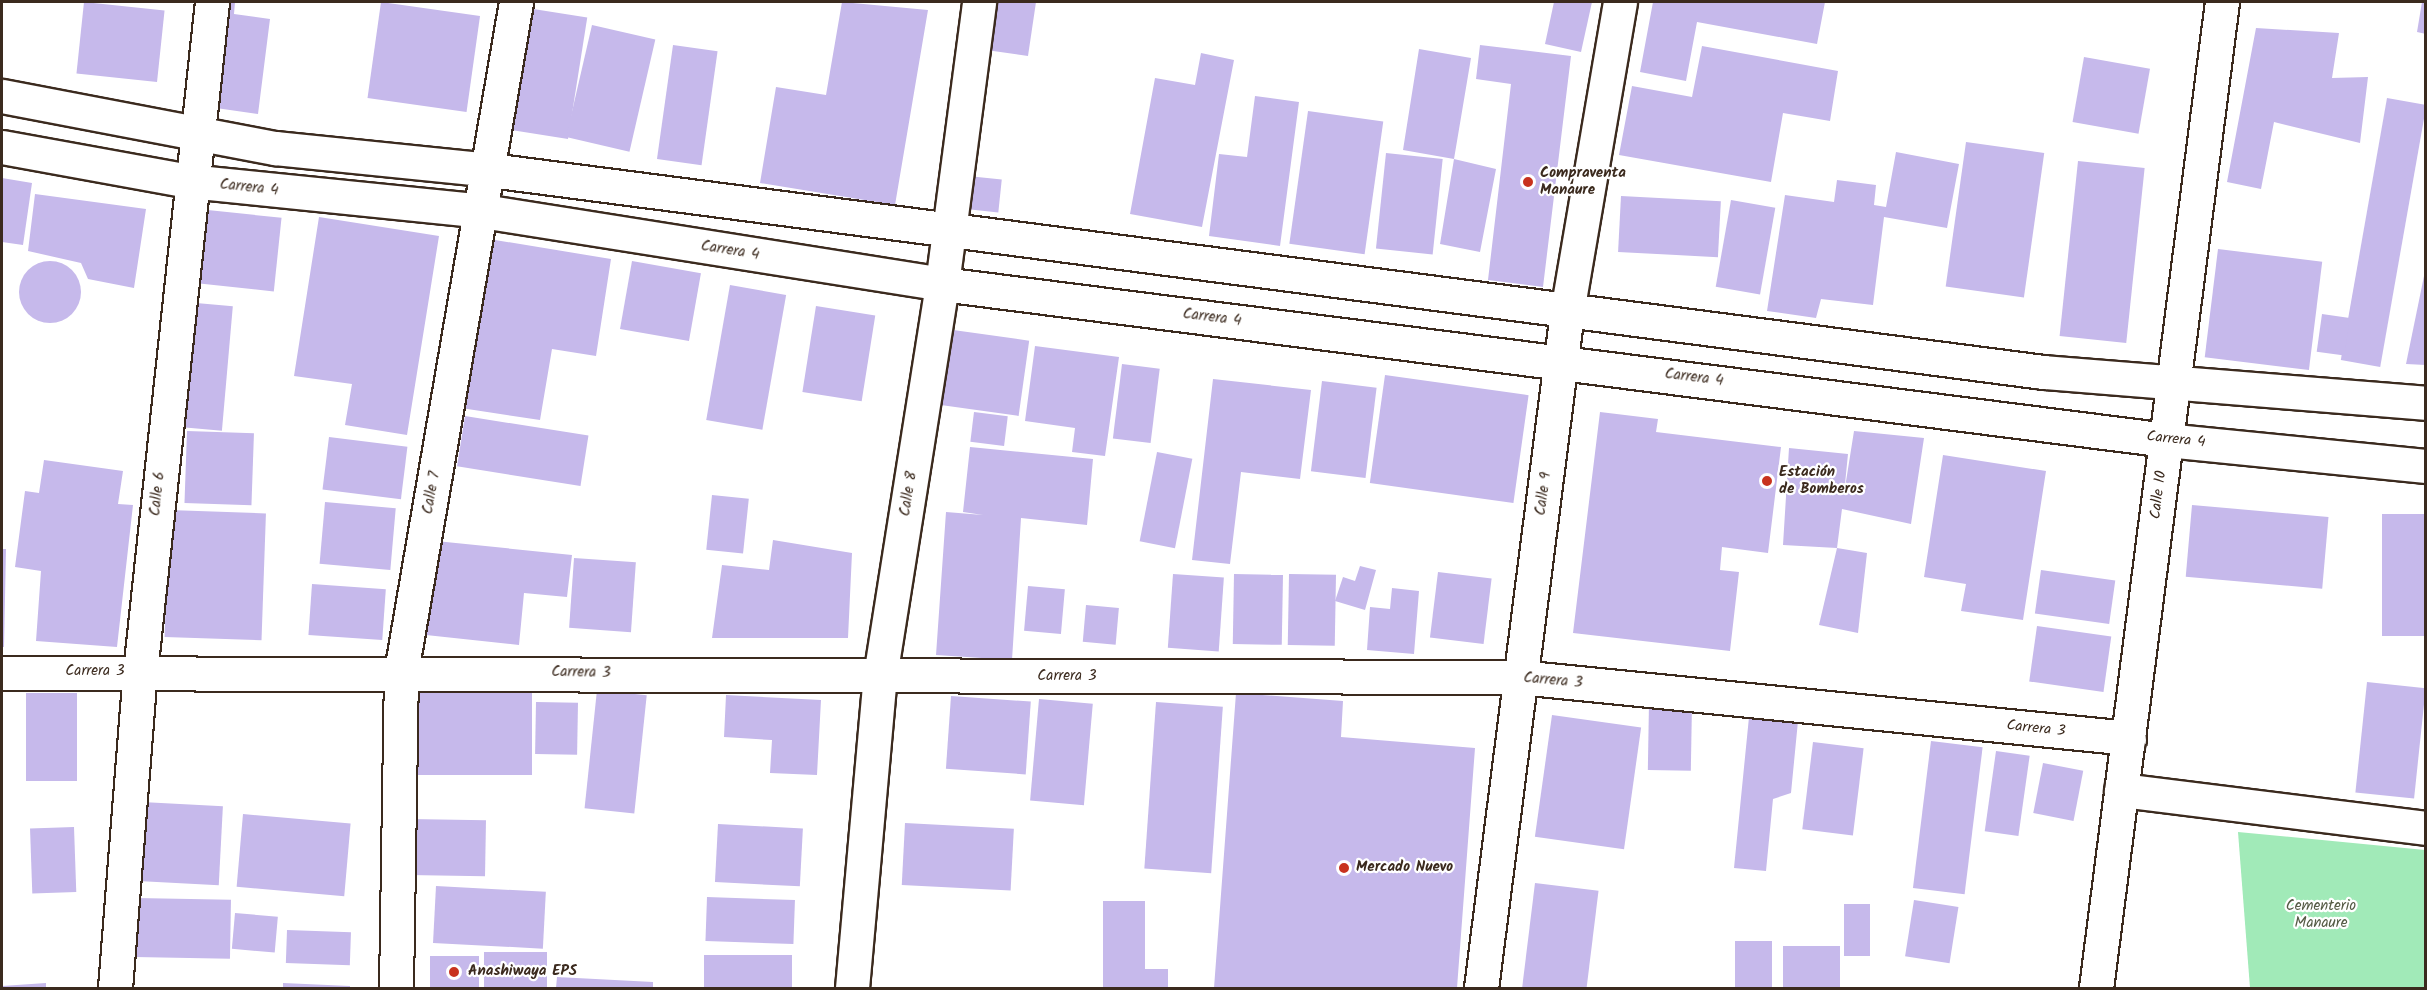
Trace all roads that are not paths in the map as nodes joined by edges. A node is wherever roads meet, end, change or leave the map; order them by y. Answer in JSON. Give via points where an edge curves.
{"nodes":[{"id":1,"x":212,"y":2,"type":"edge"},
{"id":2,"x":516,"y":2,"type":"edge"},
{"id":3,"x":979,"y":2,"type":"edge"},
{"id":4,"x":1620,"y":2,"type":"edge"},
{"id":5,"x":2222,"y":2,"type":"edge"},
{"id":6,"x":2,"y":96,"type":"edge"},
{"id":7,"x":195,"y":131,"type":"junction"},
{"id":8,"x":2,"y":147,"type":"edge"},
{"id":9,"x":490,"y":170,"type":"junction"},
{"id":10,"x":189,"y":182,"type":"junction"},
{"id":11,"x":482,"y":212,"type":"junction"},
{"id":12,"x":948,"y":233,"type":"junction"},
{"id":13,"x":942,"y":284,"type":"junction"},
{"id":14,"x":1567,"y":312,"type":"junction"},
{"id":15,"x":1562,"y":361,"type":"junction"},
{"id":16,"x":2176,"y":385,"type":"junction"},
{"id":17,"x":2426,"y":403,"type":"edge"},
{"id":18,"x":2166,"y":440,"type":"junction"},
{"id":19,"x":2426,"y":466,"type":"edge"},
{"id":20,"x":140,"y":672,"type":"junction"},
{"id":21,"x":401,"y":672,"type":"junction"},
{"id":22,"x":2,"y":673,"type":"edge"},
{"id":23,"x":880,"y":676,"type":"junction"},
{"id":24,"x":1519,"y":677,"type":"junction"},
{"id":25,"x":2129,"y":738,"type":"junction"},
{"id":26,"x":2121,"y":790,"type":"junction"},
{"id":27,"x":2426,"y":828,"type":"edge"},
{"id":28,"x":115,"y":988,"type":"edge"},
{"id":29,"x":396,"y":988,"type":"edge"},
{"id":30,"x":852,"y":988,"type":"edge"},
{"id":31,"x":1481,"y":988,"type":"edge"},
{"id":32,"x":2096,"y":988,"type":"edge"}],
"edges":[{"from":1,"to":7,"type":"street","name":"Calle 6"},
{"from":2,"to":9,"type":"street","name":"Calle 7"},
{"from":3,"to":12,"type":"street","name":"Calle 8"},
{"from":4,"to":14,"type":"street","name":"Calle 9"},
{"from":5,"to":16,"type":"street","name":"Calle 10"},
{"from":6,"to":7,"type":"street"},
{"from":7,"to":9,"type":"street","via":[[275,148]]},
{"from":7,"to":10,"type":"street","name":"Calle 6"},
{"from":8,"to":10,"type":"street","name":"Carrera 4"},
{"from":9,"to":11,"type":"street","name":"Calle 7"},
{"from":9,"to":12,"type":"street"},
{"from":10,"to":11,"type":"street","name":"Carrera 4"},
{"from":10,"to":20,"type":"street","name":"Calle 6"},
{"from":11,"to":13,"type":"street","name":"Carrera 4"},
{"from":11,"to":21,"type":"street","name":"Calle 7"},
{"from":12,"to":13,"type":"street","name":"Calle 8"},
{"from":12,"to":14,"type":"street"},
{"from":13,"to":15,"type":"street","name":"Carrera 4"},
{"from":13,"to":23,"type":"street","name":"Calle 8"},
{"from":14,"to":15,"type":"street","name":"Calle 9"},
{"from":14,"to":16,"type":"street"},
{"from":15,"to":18,"type":"street","name":"Carrera 4"},
{"from":15,"to":24,"type":"street","name":"Calle 9"},
{"from":16,"to":17,"type":"street"},
{"from":16,"to":18,"type":"street","name":"Calle 10"},
{"from":18,"to":19,"type":"street","name":"Carrera 4"},
{"from":18,"to":25,"type":"street","name":"Calle 10"},
{"from":20,"to":21,"type":"street","name":"Carrera 3"},
{"from":20,"to":22,"type":"street","name":"Carrera 3"},
{"from":20,"to":28,"type":"street","name":"Calle 6"},
{"from":21,"to":23,"type":"street","name":"Carrera 3"},
{"from":21,"to":29,"type":"street","name":"Calle 7"},
{"from":23,"to":24,"type":"street","name":"Carrera 3"},
{"from":23,"to":30,"type":"street","name":"Calle 8"},
{"from":24,"to":25,"type":"street","name":"Carrera 3"},
{"from":24,"to":31,"type":"street","name":"Calle 9"},
{"from":25,"to":26,"type":"street","name":"Calle 10"},
{"from":26,"to":27,"type":"street"},
{"from":26,"to":32,"type":"street","name":"Calle 10"}]}
